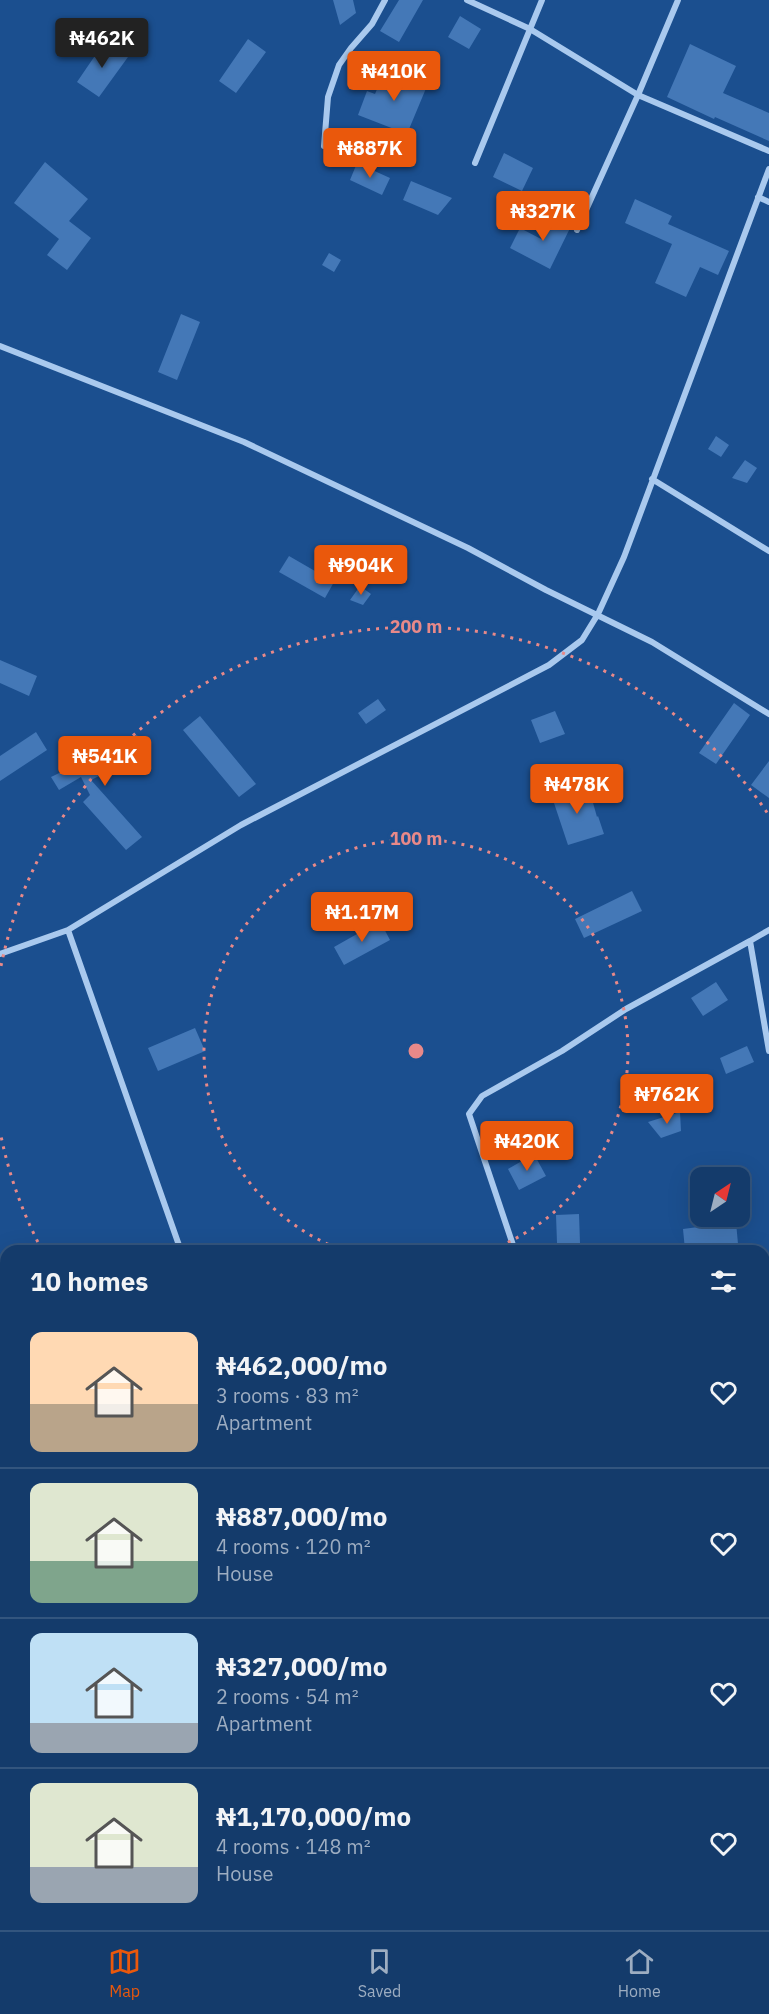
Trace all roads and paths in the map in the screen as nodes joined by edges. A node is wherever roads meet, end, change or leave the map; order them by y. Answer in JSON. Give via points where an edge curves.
{"nodes":[{"id":1,"x":385,"y":0,"type":"edge"},
{"id":2,"x":468,"y":0,"type":"edge"},
{"id":3,"x":542,"y":0,"type":"edge"},
{"id":4,"x":678,"y":0,"type":"edge"},
{"id":5,"x":530,"y":29,"type":"junction"},
{"id":6,"x":638,"y":95,"type":"junction"},
{"id":7,"x":324,"y":146,"type":"dead end"},
{"id":8,"x":769,"y":151,"type":"edge"},
{"id":9,"x":475,"y":163,"type":"dead end"},
{"id":10,"x":769,"y":169,"type":"edge"},
{"id":11,"x":758,"y":197,"type":"junction"},
{"id":12,"x":769,"y":202,"type":"edge"},
{"id":13,"x":577,"y":230,"type":"dead end"},
{"id":14,"x":0,"y":346,"type":"edge"},
{"id":15,"x":652,"y":479,"type":"junction"},
{"id":16,"x":769,"y":550,"type":"edge"},
{"id":17,"x":598,"y":614,"type":"junction"},
{"id":18,"x":769,"y":714,"type":"edge"},
{"id":19,"x":68,"y":930,"type":"junction"},
{"id":20,"x":769,"y":930,"type":"edge"},
{"id":21,"x":750,"y":941,"type":"junction"},
{"id":22,"x":0,"y":954,"type":"edge"},
{"id":23,"x":769,"y":1051,"type":"edge"},
{"id":24,"x":179,"y":1245,"type":"edge"},
{"id":25,"x":512,"y":1245,"type":"edge"}],
"edges":[{"from":1,"to":7,"type":"street","via":[[372,24],[339,65],[328,96]]},
{"from":2,"to":5,"type":"street"},
{"from":3,"to":5,"type":"street"},
{"from":4,"to":6,"type":"street"},
{"from":5,"to":6,"type":"street"},
{"from":5,"to":9,"type":"street"},
{"from":6,"to":8,"type":"street"},
{"from":6,"to":13,"type":"street"},
{"from":10,"to":11,"type":"street"},
{"from":11,"to":12,"type":"street"},
{"from":11,"to":15,"type":"street"},
{"from":14,"to":17,"type":"street","via":[[244,442]]},
{"from":15,"to":16,"type":"street"},
{"from":15,"to":17,"type":"street"},
{"from":17,"to":18,"type":"street","via":[[652,642]]},
{"from":17,"to":19,"type":"street","via":[[582,640],[549,664],[241,825]]},
{"from":19,"to":22,"type":"street"},
{"from":19,"to":24,"type":"street"},
{"from":20,"to":21,"type":"street"},
{"from":21,"to":23,"type":"street"},
{"from":21,"to":25,"type":"street","via":[[626,1009],[482,1096],[469,1114]]}]}
